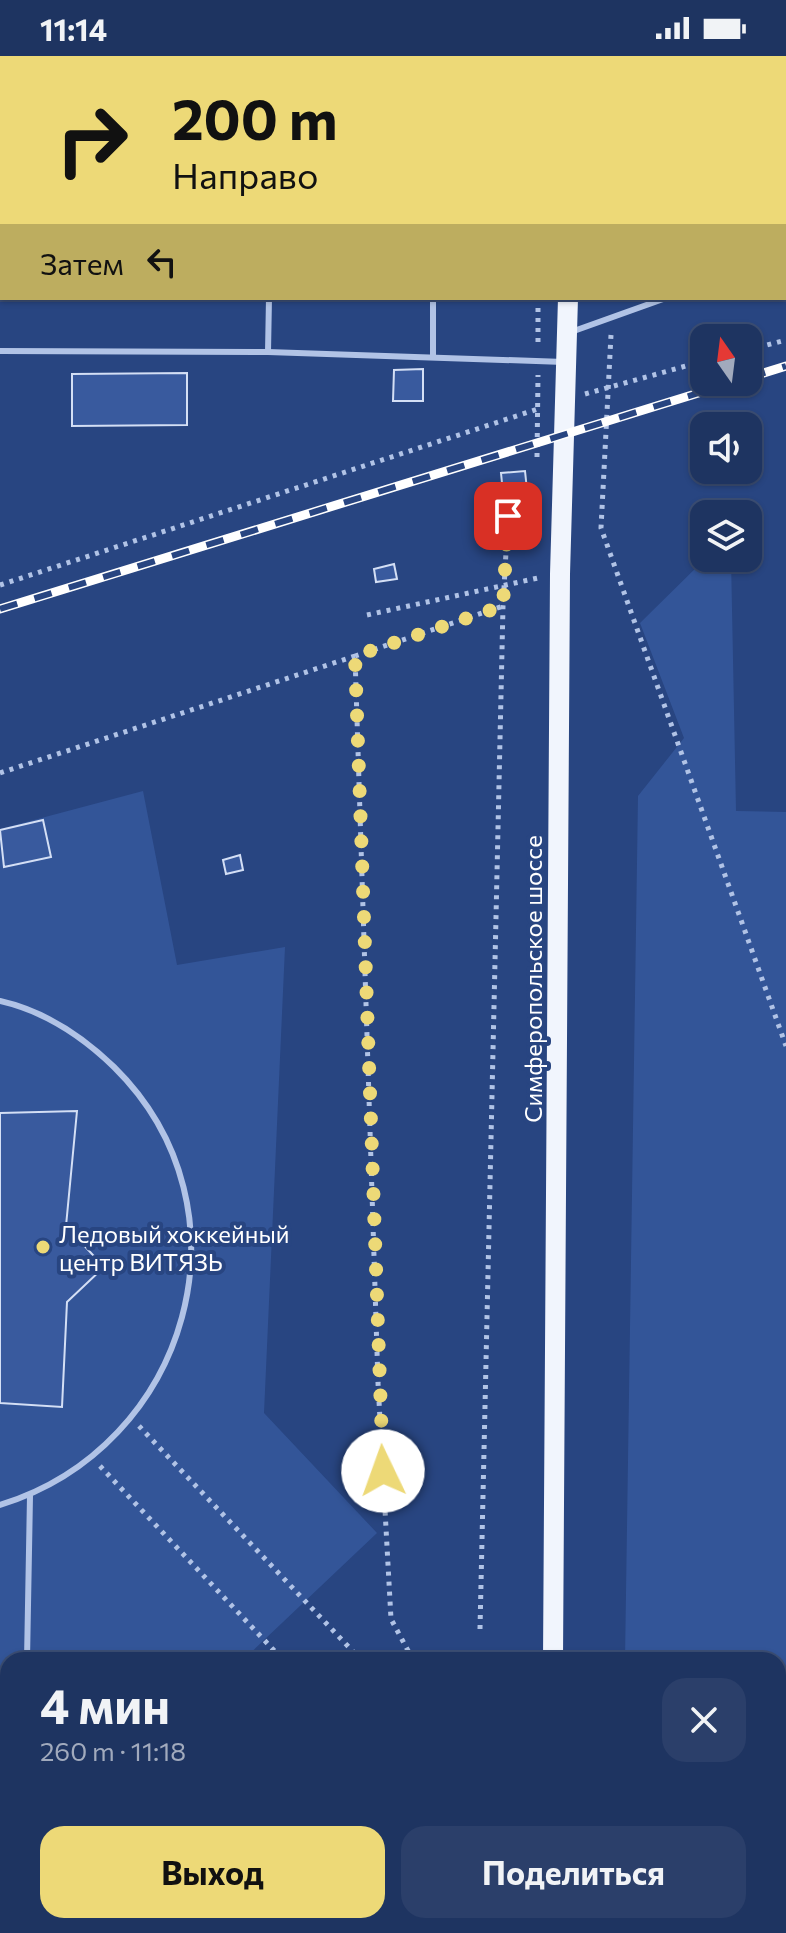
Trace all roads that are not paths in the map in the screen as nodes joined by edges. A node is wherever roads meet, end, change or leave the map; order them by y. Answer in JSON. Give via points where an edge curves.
{"nodes":[{"id":1,"x":269,"y":300,"type":"edge"},
{"id":2,"x":433,"y":300,"type":"edge"},
{"id":3,"x":568,"y":300,"type":"edge"},
{"id":4,"x":661,"y":300,"type":"edge"},
{"id":5,"x":568,"y":333,"type":"junction"},
{"id":6,"x":0,"y":351,"type":"edge"},
{"id":7,"x":268,"y":352,"type":"junction"},
{"id":8,"x":433,"y":357,"type":"junction"},
{"id":9,"x":567,"y":362,"type":"junction"},
{"id":10,"x":0,"y":1001,"type":"edge"},
{"id":11,"x":30,"y":1496,"type":"junction"},
{"id":12,"x":0,"y":1505,"type":"edge"},
{"id":13,"x":27,"y":1652,"type":"edge"},
{"id":14,"x":553,"y":1652,"type":"edge"}],
"edges":[{"from":1,"to":7,"type":"lane"},
{"from":2,"to":8,"type":"lane"},
{"from":3,"to":5,"type":"main road","name":"Симферопольское шоссе"},
{"from":4,"to":5,"type":"lane"},
{"from":5,"to":9,"type":"main road","name":"Симферопольское шоссе"},
{"from":6,"to":7,"type":"lane"},
{"from":7,"to":8,"type":"lane"},
{"from":8,"to":9,"type":"lane"},
{"from":9,"to":14,"type":"main road","name":"Симферопольское шоссе","via":[[560,574]]},
{"from":10,"to":11,"type":"lane","via":[[24,1006],[86,1040],[137,1090],[173,1151],[191,1220],[190,1291],[170,1359],[132,1420],[93,1459]]},
{"from":11,"to":12,"type":"lane"},
{"from":11,"to":13,"type":"lane"}]}
